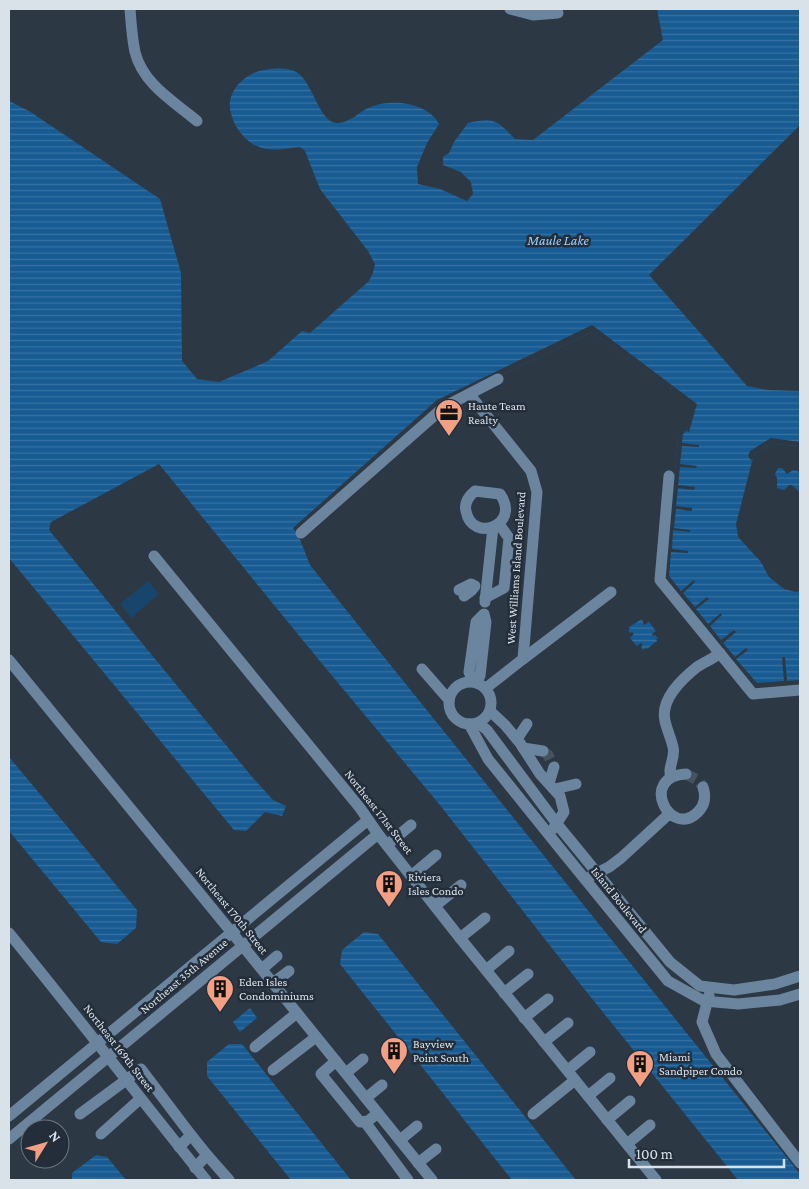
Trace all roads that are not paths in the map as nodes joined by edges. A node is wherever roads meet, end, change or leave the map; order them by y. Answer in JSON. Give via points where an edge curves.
{"nodes":[{"id":1,"x":130,"y":9,"type":"edge"},
{"id":2,"x":510,"y":9,"type":"edge"},
{"id":3,"x":558,"y":12,"type":"dead end"},
{"id":4,"x":197,"y":121,"type":"dead end"},
{"id":5,"x":498,"y":379,"type":"dead end"},
{"id":6,"x":470,"y":395,"type":"junction"},
{"id":7,"x":669,"y":476,"type":"dead end"},
{"id":8,"x":301,"y":533,"type":"dead end"},
{"id":9,"x":154,"y":556,"type":"dead end"},
{"id":10,"x":482,"y":590,"type":"junction"},
{"id":11,"x":611,"y":592,"type":"dead end"},
{"id":12,"x":461,"y":593,"type":"dead end"},
{"id":13,"x":720,"y":653,"type":"junction"},
{"id":14,"x":523,"y":659,"type":"junction"},
{"id":15,"x":9,"y":660,"type":"edge"},
{"id":16,"x":422,"y":669,"type":"dead end"},
{"id":17,"x":473,"y":681,"type":"junction"},
{"id":18,"x":486,"y":688,"type":"junction"},
{"id":19,"x":800,"y":690,"type":"edge"},
{"id":20,"x":449,"y":700,"type":"junction"},
{"id":21,"x":490,"y":711,"type":"junction"},
{"id":22,"x":473,"y":723,"type":"junction"},
{"id":23,"x":527,"y":724,"type":"dead end"},
{"id":24,"x":520,"y":744,"type":"junction"},
{"id":25,"x":542,"y":751,"type":"tunnel mouth"},
{"id":26,"x":554,"y":767,"type":"tunnel mouth"},
{"id":27,"x":686,"y":774,"type":"dead end"},
{"id":28,"x":671,"y":777,"type":"junction"},
{"id":29,"x":576,"y":784,"type":"dead end"},
{"id":30,"x":552,"y":786,"type":"junction"},
{"id":31,"x":703,"y":787,"type":"dead end"},
{"id":32,"x":669,"y":814,"type":"junction"},
{"id":33,"x":368,"y":820,"type":"junction"},
{"id":34,"x":558,"y":824,"type":"junction"},
{"id":35,"x":411,"y":825,"type":"dead end"},
{"id":36,"x":378,"y":834,"type":"junction"},
{"id":37,"x":548,"y":834,"type":"junction"},
{"id":38,"x":387,"y":846,"type":"junction"},
{"id":39,"x":436,"y":855,"type":"dead end"},
{"id":40,"x":596,"y":872,"type":"junction"},
{"id":41,"x":411,"y":876,"type":"junction"},
{"id":42,"x":584,"y":880,"type":"junction"},
{"id":43,"x":461,"y":885,"type":"dead end"},
{"id":44,"x":435,"y":906,"type":"junction"},
{"id":45,"x":485,"y":918,"type":"dead end"},
{"id":46,"x":232,"y":932,"type":"junction"},
{"id":47,"x":9,"y":934,"type":"edge"},
{"id":48,"x":460,"y":938,"type":"junction"},
{"id":49,"x":242,"y":945,"type":"junction"},
{"id":50,"x":509,"y":951,"type":"dead end"},
{"id":51,"x":277,"y":956,"type":"dead end"},
{"id":52,"x":262,"y":969,"type":"junction"},
{"id":53,"x":486,"y":970,"type":"junction"},
{"id":54,"x":289,"y":971,"type":"dead end"},
{"id":55,"x":528,"y":974,"type":"dead end"},
{"id":56,"x":684,"y":974,"type":"junction"},
{"id":57,"x":800,"y":976,"type":"edge"},
{"id":58,"x":273,"y":983,"type":"junction"},
{"id":59,"x":675,"y":985,"type":"junction"},
{"id":60,"x":710,"y":987,"type":"junction"},
{"id":61,"x":504,"y":993,"type":"junction"},
{"id":62,"x":800,"y":994,"type":"edge"},
{"id":63,"x":548,"y":999,"type":"dead end"},
{"id":64,"x":708,"y":1001,"type":"junction"},
{"id":65,"x":297,"y":1013,"type":"junction"},
{"id":66,"x":524,"y":1018,"type":"junction"},
{"id":67,"x":568,"y":1022,"type":"dead end"},
{"id":68,"x":316,"y":1037,"type":"junction"},
{"id":69,"x":97,"y":1042,"type":"junction"},
{"id":70,"x":544,"y":1042,"type":"junction"},
{"id":71,"x":255,"y":1047,"type":"dead end"},
{"id":72,"x":590,"y":1052,"type":"dead end"},
{"id":73,"x":108,"y":1057,"type":"junction"},
{"id":74,"x":363,"y":1059,"type":"dead end"},
{"id":75,"x":336,"y":1061,"type":"junction"},
{"id":76,"x":273,"y":1070,"type":"dead end"},
{"id":77,"x":568,"y":1070,"type":"junction"},
{"id":78,"x":346,"y":1073,"type":"junction"},
{"id":79,"x":610,"y":1078,"type":"dead end"},
{"id":80,"x":575,"y":1080,"type":"junction"},
{"id":81,"x":126,"y":1081,"type":"junction"},
{"id":82,"x":382,"y":1084,"type":"dead end"},
{"id":83,"x":588,"y":1096,"type":"junction"},
{"id":84,"x":366,"y":1098,"type":"junction"},
{"id":85,"x":140,"y":1099,"type":"junction"},
{"id":86,"x":630,"y":1101,"type":"dead end"},
{"id":87,"x":378,"y":1113,"type":"junction"},
{"id":88,"x":80,"y":1114,"type":"dead end"},
{"id":89,"x":533,"y":1114,"type":"dead end"},
{"id":90,"x":9,"y":1116,"type":"edge"},
{"id":91,"x":607,"y":1120,"type":"junction"},
{"id":92,"x":364,"y":1122,"type":"junction"},
{"id":93,"x":650,"y":1125,"type":"dead end"},
{"id":94,"x":417,"y":1126,"type":"dead end"},
{"id":95,"x":101,"y":1134,"type":"dead end"},
{"id":96,"x":191,"y":1135,"type":"junction"},
{"id":97,"x":398,"y":1138,"type":"junction"},
{"id":98,"x":9,"y":1139,"type":"edge"},
{"id":99,"x":627,"y":1144,"type":"junction"},
{"id":100,"x":178,"y":1146,"type":"junction"},
{"id":101,"x":381,"y":1146,"type":"junction"},
{"id":102,"x":436,"y":1149,"type":"dead end"},
{"id":103,"x":207,"y":1155,"type":"junction"},
{"id":104,"x":418,"y":1163,"type":"junction"},
{"id":105,"x":800,"y":1163,"type":"edge"},
{"id":106,"x":196,"y":1168,"type":"junction"},
{"id":107,"x":206,"y":1180,"type":"edge"},
{"id":108,"x":229,"y":1180,"type":"edge"},
{"id":109,"x":408,"y":1180,"type":"edge"},
{"id":110,"x":432,"y":1180,"type":"edge"},
{"id":111,"x":656,"y":1180,"type":"edge"}],
"edges":[{"from":1,"to":4,"type":"street","via":[[139,62],[157,88]]},
{"from":2,"to":3,"type":"street","via":[[533,15]]},
{"from":5,"to":6,"type":"street"},
{"from":6,"to":8,"type":"street","via":[[444,406]]},
{"from":6,"to":14,"type":"street","name":"West Williams Island Boulevard","via":[[531,471],[537,492]]},
{"from":7,"to":13,"type":"street","via":[[660,580]]},
{"from":9,"to":33,"type":"street","name":"Northeast 171st Street"},
{"from":10,"to":10,"type":"street","via":[[496,526],[509,538],[504,588]]},
{"from":10,"to":12,"type":"street"},
{"from":10,"to":17,"type":"street","via":[[486,622],[480,676]]},
{"from":11,"to":14,"type":"street"},
{"from":13,"to":19,"type":"street","via":[[753,694]]},
{"from":13,"to":28,"type":"street","via":[[686,677],[667,701],[664,720],[674,749]]},
{"from":14,"to":18,"type":"street","name":"West Williams Island Boulevard"},
{"from":15,"to":46,"type":"street","name":"Northeast 170th Street"},
{"from":16,"to":20,"type":"street","name":"Island Boulevard"},
{"from":17,"to":18,"type":"street"},
{"from":17,"to":20,"type":"street","via":[[454,688]]},
{"from":18,"to":21,"type":"street","via":[[492,701]]},
{"from":20,"to":22,"type":"street","name":"Island Boulevard","via":[[456,719]]},
{"from":21,"to":22,"type":"street","via":[[482,720]]},
{"from":21,"to":24,"type":"street"},
{"from":22,"to":34,"type":"street","name":"Island Boulevard","via":[[487,730]]},
{"from":22,"to":37,"type":"street","name":"Island Boulevard","via":[[488,759]]},
{"from":23,"to":24,"type":"street"},
{"from":24,"to":25,"type":"street"},
{"from":24,"to":30,"type":"street"},
{"from":26,"to":30,"type":"street"},
{"from":27,"to":28,"type":"street"},
{"from":28,"to":32,"type":"street","via":[[660,795]]},
{"from":29,"to":30,"type":"street"},
{"from":30,"to":34,"type":"street","via":[[560,796],[564,812]]},
{"from":31,"to":32,"type":"street","via":[[704,802],[696,814],[682,819]]},
{"from":32,"to":40,"type":"street","via":[[621,858]]},
{"from":33,"to":36,"type":"street","name":"Northeast 171st Street"},
{"from":33,"to":46,"type":"street","name":"Northeast 35th Avenue"},
{"from":34,"to":37,"type":"street"},
{"from":34,"to":40,"type":"street","name":"Island Boulevard"},
{"from":35,"to":38,"type":"street"},
{"from":36,"to":38,"type":"street","name":"Northeast 171st Street"},
{"from":36,"to":49,"type":"street","name":"Northeast 35th Avenue"},
{"from":37,"to":42,"type":"street","name":"Island Boulevard"},
{"from":38,"to":41,"type":"street","name":"Northeast 171st Street"},
{"from":39,"to":41,"type":"street"},
{"from":40,"to":42,"type":"street"},
{"from":40,"to":56,"type":"street","name":"Island Boulevard","via":[[670,962]]},
{"from":41,"to":44,"type":"street","name":"Northeast 171st Street"},
{"from":42,"to":59,"type":"street","name":"Island Boulevard","via":[[668,981]]},
{"from":43,"to":44,"type":"street"},
{"from":44,"to":48,"type":"street","name":"Northeast 171st Street"},
{"from":45,"to":48,"type":"street"},
{"from":46,"to":49,"type":"street","name":"Northeast 170th Street"},
{"from":46,"to":69,"type":"street","name":"Northeast 35th Avenue"},
{"from":47,"to":69,"type":"street","name":"Northeast 169th Street"},
{"from":48,"to":53,"type":"street","name":"Northeast 171st Street"},
{"from":49,"to":52,"type":"street","name":"Northeast 170th Street"},
{"from":49,"to":73,"type":"street","name":"Northeast 35th Avenue"},
{"from":50,"to":53,"type":"street"},
{"from":51,"to":52,"type":"street"},
{"from":52,"to":58,"type":"street","name":"Northeast 170th Street"},
{"from":53,"to":61,"type":"street","name":"Northeast 171st Street"},
{"from":54,"to":58,"type":"street"},
{"from":55,"to":61,"type":"street"},
{"from":56,"to":59,"type":"street"},
{"from":56,"to":60,"type":"street","name":"Island Boulevard","via":[[700,986]]},
{"from":57,"to":60,"type":"street","name":"Island Boulevard","via":[[775,984],[734,990]]},
{"from":58,"to":65,"type":"street","name":"Northeast 170th Street"},
{"from":59,"to":64,"type":"street","name":"Island Boulevard"},
{"from":60,"to":64,"type":"street"},
{"from":61,"to":66,"type":"street","name":"Northeast 171st Street"},
{"from":62,"to":64,"type":"street","name":"Island Boulevard","via":[[780,1000],[738,1004]]},
{"from":63,"to":66,"type":"street"},
{"from":64,"to":105,"type":"street","via":[[702,1022],[716,1054],[729,1064]]},
{"from":65,"to":68,"type":"street","name":"Northeast 170th Street"},
{"from":65,"to":71,"type":"street"},
{"from":66,"to":70,"type":"street","name":"Northeast 171st Street"},
{"from":67,"to":70,"type":"street"},
{"from":68,"to":75,"type":"street","name":"Northeast 170th Street"},
{"from":68,"to":76,"type":"street"},
{"from":69,"to":73,"type":"street","name":"Northeast 169th Street"},
{"from":69,"to":90,"type":"street","name":"Northeast 35th Avenue"},
{"from":70,"to":77,"type":"street","name":"Northeast 171st Street"},
{"from":72,"to":77,"type":"street"},
{"from":73,"to":81,"type":"street","name":"Northeast 169th Street"},
{"from":73,"to":98,"type":"street","name":"Northeast 35th Avenue"},
{"from":74,"to":78,"type":"street"},
{"from":75,"to":78,"type":"street","name":"Northeast 170th Street"},
{"from":75,"to":92,"type":"street","via":[[321,1074],[360,1122]]},
{"from":77,"to":80,"type":"street","name":"Northeast 171st Street"},
{"from":78,"to":84,"type":"street","name":"Northeast 170th Street"},
{"from":79,"to":83,"type":"street"},
{"from":80,"to":83,"type":"street","name":"Northeast 171st Street"},
{"from":80,"to":89,"type":"street"},
{"from":81,"to":85,"type":"street","name":"Northeast 169th Street"},
{"from":81,"to":88,"type":"street"},
{"from":81,"to":96,"type":"street","via":[[140,1069]]},
{"from":82,"to":84,"type":"street"},
{"from":83,"to":91,"type":"street","name":"Northeast 171st Street"},
{"from":84,"to":87,"type":"street","name":"Northeast 170th Street"},
{"from":85,"to":95,"type":"street"},
{"from":85,"to":100,"type":"street","name":"Northeast 169th Street"},
{"from":86,"to":91,"type":"street"},
{"from":87,"to":92,"type":"street"},
{"from":87,"to":97,"type":"street","name":"Northeast 170th Street"},
{"from":91,"to":99,"type":"street","name":"Northeast 171st Street"},
{"from":92,"to":101,"type":"street"},
{"from":93,"to":99,"type":"street"},
{"from":94,"to":97,"type":"street"},
{"from":96,"to":100,"type":"street"},
{"from":96,"to":103,"type":"street"},
{"from":97,"to":101,"type":"street"},
{"from":97,"to":104,"type":"street","name":"Northeast 170th Street"},
{"from":99,"to":111,"type":"street","name":"Northeast 171st Street"},
{"from":100,"to":106,"type":"street","name":"Northeast 169th Street"},
{"from":101,"to":109,"type":"street"},
{"from":102,"to":104,"type":"street"},
{"from":103,"to":106,"type":"street"},
{"from":103,"to":108,"type":"street"},
{"from":104,"to":110,"type":"street","name":"Northeast 170th Street"},
{"from":106,"to":107,"type":"street","name":"Northeast 169th Street"}]}
